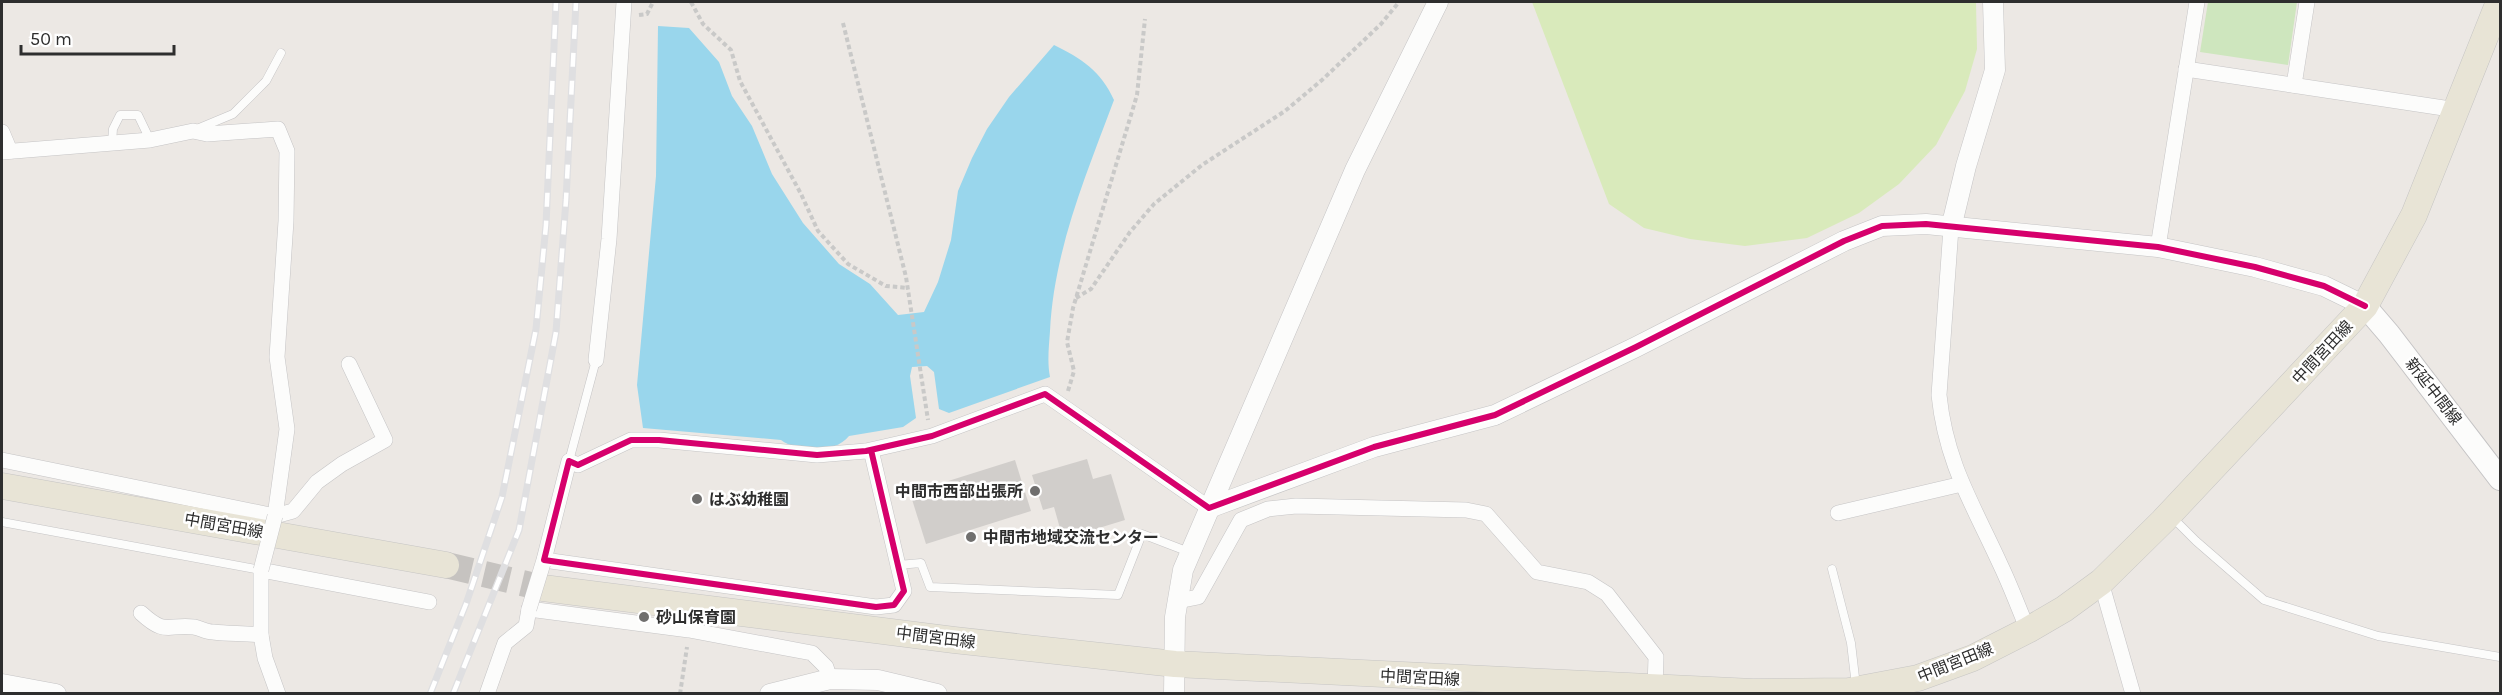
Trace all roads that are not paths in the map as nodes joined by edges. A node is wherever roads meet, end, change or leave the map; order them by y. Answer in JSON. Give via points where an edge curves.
{"nodes":[{"id":1,"x":624,"y":2,"type":"edge"},
{"id":2,"x":1438,"y":2,"type":"edge"},
{"id":3,"x":1993,"y":2,"type":"edge"},
{"id":4,"x":2197,"y":2,"type":"edge"},
{"id":5,"x":2307,"y":2,"type":"edge"},
{"id":6,"x":2499,"y":2,"type":"edge"},
{"id":7,"x":281,"y":53,"type":"dead end"},
{"id":8,"x":2186,"y":69,"type":"junction"},
{"id":9,"x":2294,"y":85,"type":"junction"},
{"id":10,"x":2457,"y":110,"type":"junction"},
{"id":11,"x":193,"y":131,"type":"junction"},
{"id":12,"x":2,"y":132,"type":"edge"},
{"id":13,"x":150,"y":140,"type":"junction"},
{"id":14,"x":112,"y":142,"type":"junction"},
{"id":15,"x":6,"y":151,"type":"edge"},
{"id":16,"x":1951,"y":228,"type":"junction"},
{"id":17,"x":2158,"y":247,"type":"junction"},
{"id":18,"x":2365,"y":306,"type":"junction"},
{"id":19,"x":596,"y":360,"type":"joint"},
{"id":20,"x":349,"y":364,"type":"dead end"},
{"id":21,"x":871,"y":450,"type":"junction"},
{"id":22,"x":2,"y":460,"type":"edge"},
{"id":23,"x":568,"y":461,"type":"junction"},
{"id":24,"x":2500,"y":479,"type":"edge"},
{"id":25,"x":1962,"y":484,"type":"junction"},
{"id":26,"x":2,"y":486,"type":"edge"},
{"id":27,"x":1209,"y":508,"type":"junction"},
{"id":28,"x":1838,"y":513,"type":"dead end"},
{"id":29,"x":2169,"y":514,"type":"junction"},
{"id":30,"x":275,"y":516,"type":"junction"},
{"id":31,"x":2,"y":522,"type":"edge"},
{"id":32,"x":1191,"y":552,"type":"junction"},
{"id":33,"x":544,"y":560,"type":"junction"},
{"id":34,"x":446,"y":565,"type":"tunnel mouth"},
{"id":35,"x":898,"y":565,"type":"junction"},
{"id":36,"x":1832,"y":569,"type":"dead end"},
{"id":37,"x":261,"y":570,"type":"junction"},
{"id":38,"x":2101,"y":582,"type":"junction"},
{"id":39,"x":543,"y":588,"type":"tunnel mouth"},
{"id":40,"x":1178,"y":601,"type":"junction"},
{"id":41,"x":429,"y":602,"type":"dead end"},
{"id":42,"x":529,"y":609,"type":"junction"},
{"id":43,"x":141,"y":613,"type":"dead end"},
{"id":44,"x":2028,"y":630,"type":"junction"},
{"id":45,"x":261,"y":634,"type":"junction"},
{"id":46,"x":2500,"y":657,"type":"edge"},
{"id":47,"x":1175,"y":664,"type":"junction"},
{"id":48,"x":830,"y":679,"type":"junction"},
{"id":49,"x":2,"y":684,"type":"edge"},
{"id":50,"x":1469,"y":686,"type":"edge"},
{"id":51,"x":1655,"y":688,"type":"junction"},
{"id":52,"x":1693,"y":691,"type":"edge"},
{"id":53,"x":1856,"y":692,"type":"edge"},
{"id":54,"x":56,"y":693,"type":"edge"},
{"id":55,"x":278,"y":693,"type":"edge"},
{"id":56,"x":487,"y":693,"type":"edge"},
{"id":57,"x":770,"y":693,"type":"edge"},
{"id":58,"x":937,"y":693,"type":"edge"},
{"id":59,"x":1174,"y":693,"type":"edge"},
{"id":60,"x":2133,"y":693,"type":"edge"}],
"edges":[{"from":1,"to":19,"type":"street","via":[[609,239]]},
{"from":2,"to":27,"type":"street","via":[[1355,170]]},
{"from":3,"to":16,"type":"street","via":[[1995,70]]},
{"from":4,"to":8,"type":"street"},
{"from":5,"to":9,"type":"street"},
{"from":6,"to":10,"type":"main road","name":"中間宮田線"},
{"from":7,"to":11,"type":"lane","via":[[266,81],[234,114]]},
{"from":8,"to":9,"type":"street"},
{"from":8,"to":17,"type":"street"},
{"from":9,"to":10,"type":"street"},
{"from":10,"to":18,"type":"main road","name":"中間宮田線","via":[[2414,215]]},
{"from":11,"to":13,"type":"street"},
{"from":11,"to":30,"type":"street","via":[[207,134],[278,129],[287,151],[277,357],[287,429]]},
{"from":12,"to":15,"type":"street"},
{"from":13,"to":14,"type":"street"},
{"from":13,"to":14,"type":"lane","via":[[138,115],[120,115]]},
{"from":14,"to":15,"type":"street"},
{"from":16,"to":17,"type":"street"},
{"from":16,"to":25,"type":"street","via":[[1939,395],[1948,447]]},
{"from":16,"to":27,"type":"street","via":[[1882,226],[1844,241],[1495,415],[1374,447]]},
{"from":17,"to":18,"type":"street","via":[[2324,286]]},
{"from":18,"to":24,"type":"main road","name":"新延中間線"},
{"from":18,"to":29,"type":"main road","name":"中間宮田線"},
{"from":19,"to":23,"type":"lane"},
{"from":20,"to":30,"type":"street","via":[[385,440],[317,482],[293,511]]},
{"from":21,"to":23,"type":"street","via":[[817,455],[631,440],[578,465]]},
{"from":21,"to":27,"type":"street","via":[[932,436],[1046,394]]},
{"from":21,"to":35,"type":"street"},
{"from":22,"to":30,"type":"street"},
{"from":23,"to":33,"type":"street"},
{"from":25,"to":28,"type":"street"},
{"from":25,"to":44,"type":"street"},
{"from":26,"to":34,"type":"main road","name":"中間宮田線"},
{"from":27,"to":32,"type":"street"},
{"from":29,"to":38,"type":"main road","name":"中間宮田線"},
{"from":29,"to":46,"type":"lane","via":[[2264,600],[2378,636]]},
{"from":30,"to":37,"type":"street","bridge":true},
{"from":31,"to":37,"type":"lane"},
{"from":32,"to":35,"type":"lane","via":[[1142,534],[1118,595],[930,587],[921,563]]},
{"from":32,"to":40,"type":"street","via":[[1183,570]]},
{"from":33,"to":35,"type":"street","via":[[876,607],[894,605],[904,591]]},
{"from":33,"to":42,"type":"street","bridge":true},
{"from":36,"to":53,"type":"lane","via":[[1851,643]]},
{"from":37,"to":41,"type":"street"},
{"from":37,"to":45,"type":"street"},
{"from":38,"to":44,"type":"main road","name":"中間宮田線"},
{"from":38,"to":60,"type":"street"},
{"from":39,"to":47,"type":"main road","name":"中間宮田線"},
{"from":40,"to":47,"type":"street"},
{"from":40,"to":51,"type":"street","via":[[1198,597],[1241,520],[1268,508],[1466,510],[1486,514],[1537,573],[1588,582],[1607,594],[1656,657]]},
{"from":42,"to":48,"type":"street","via":[[689,630],[812,653],[826,667]]},
{"from":42,"to":56,"type":"street","via":[[526,626],[505,643]]},
{"from":43,"to":45,"type":"street","via":[[153,624],[171,629],[193,627],[211,633]]},
{"from":44,"to":53,"type":"main road","name":"中間宮田線","via":[[1973,658],[1918,678]]},
{"from":45,"to":55,"type":"street"},
{"from":47,"to":50,"type":"main road","name":"中間宮田線"},
{"from":47,"to":59,"type":"street"},
{"from":48,"to":57,"type":"street"},
{"from":48,"to":58,"type":"street","via":[[878,680]]},
{"from":49,"to":54,"type":"street"},
{"from":50,"to":51,"type":"main road","name":"中間宮田線"},
{"from":51,"to":52,"type":"main road","name":"中間宮田線"},
{"from":52,"to":53,"type":"main road","name":"中間宮田線"}]}
